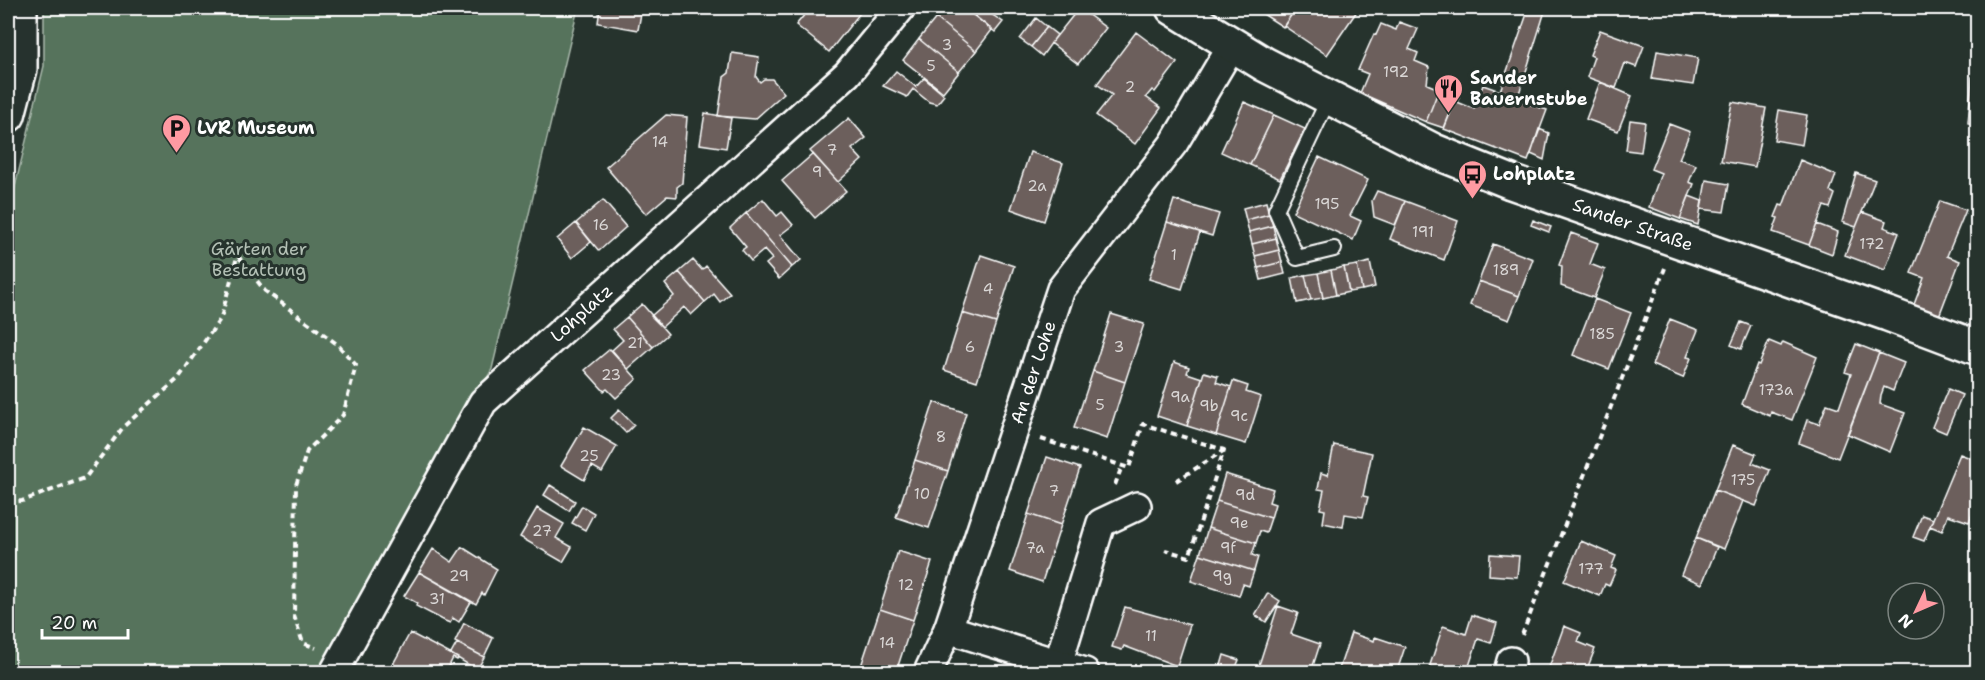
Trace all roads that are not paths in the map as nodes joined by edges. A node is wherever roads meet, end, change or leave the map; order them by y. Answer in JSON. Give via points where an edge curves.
{"nodes":[{"id":1,"x":20,"y":8,"type":"edge"},
{"id":2,"x":901,"y":8,"type":"edge"},
{"id":3,"x":1173,"y":8,"type":"edge"},
{"id":4,"x":1232,"y":45,"type":"junction"},
{"id":5,"x":1329,"y":98,"type":"junction"},
{"id":6,"x":8,"y":116,"type":"edge"},
{"id":7,"x":1334,"y":249,"type":"dead end"},
{"id":8,"x":1977,"y":348,"type":"edge"},
{"id":9,"x":1137,"y":506,"type":"dead end"},
{"id":10,"x":948,"y":629,"type":"junction"},
{"id":11,"x":1058,"y":664,"type":"junction"},
{"id":12,"x":338,"y":665,"type":"edge"},
{"id":13,"x":928,"y":672,"type":"edge"},
{"id":14,"x":1085,"y":672,"type":"edge"}],
"edges":[{"from":1,"to":6,"type":"main road","via":[[20,69]]},
{"from":2,"to":12,"type":"street","name":"Lohplatz","via":[[847,74],[483,402]]},
{"from":3,"to":4,"type":"main road","name":"Sander Straße"},
{"from":4,"to":5,"type":"main road","name":"Sander Straße"},
{"from":4,"to":10,"type":"street","name":"An der Lohe","via":[[1174,144],[1061,289]]},
{"from":5,"to":7,"type":"lane","via":[[1276,210],[1297,258]]},
{"from":5,"to":8,"type":"main road","name":"Sander Straße","via":[[1434,152],[1511,182]]},
{"from":9,"to":11,"type":"street","via":[[1101,523]]},
{"from":10,"to":11,"type":"street"},
{"from":10,"to":13,"type":"street","name":"An der Lohe"},
{"from":11,"to":14,"type":"street"}]}
